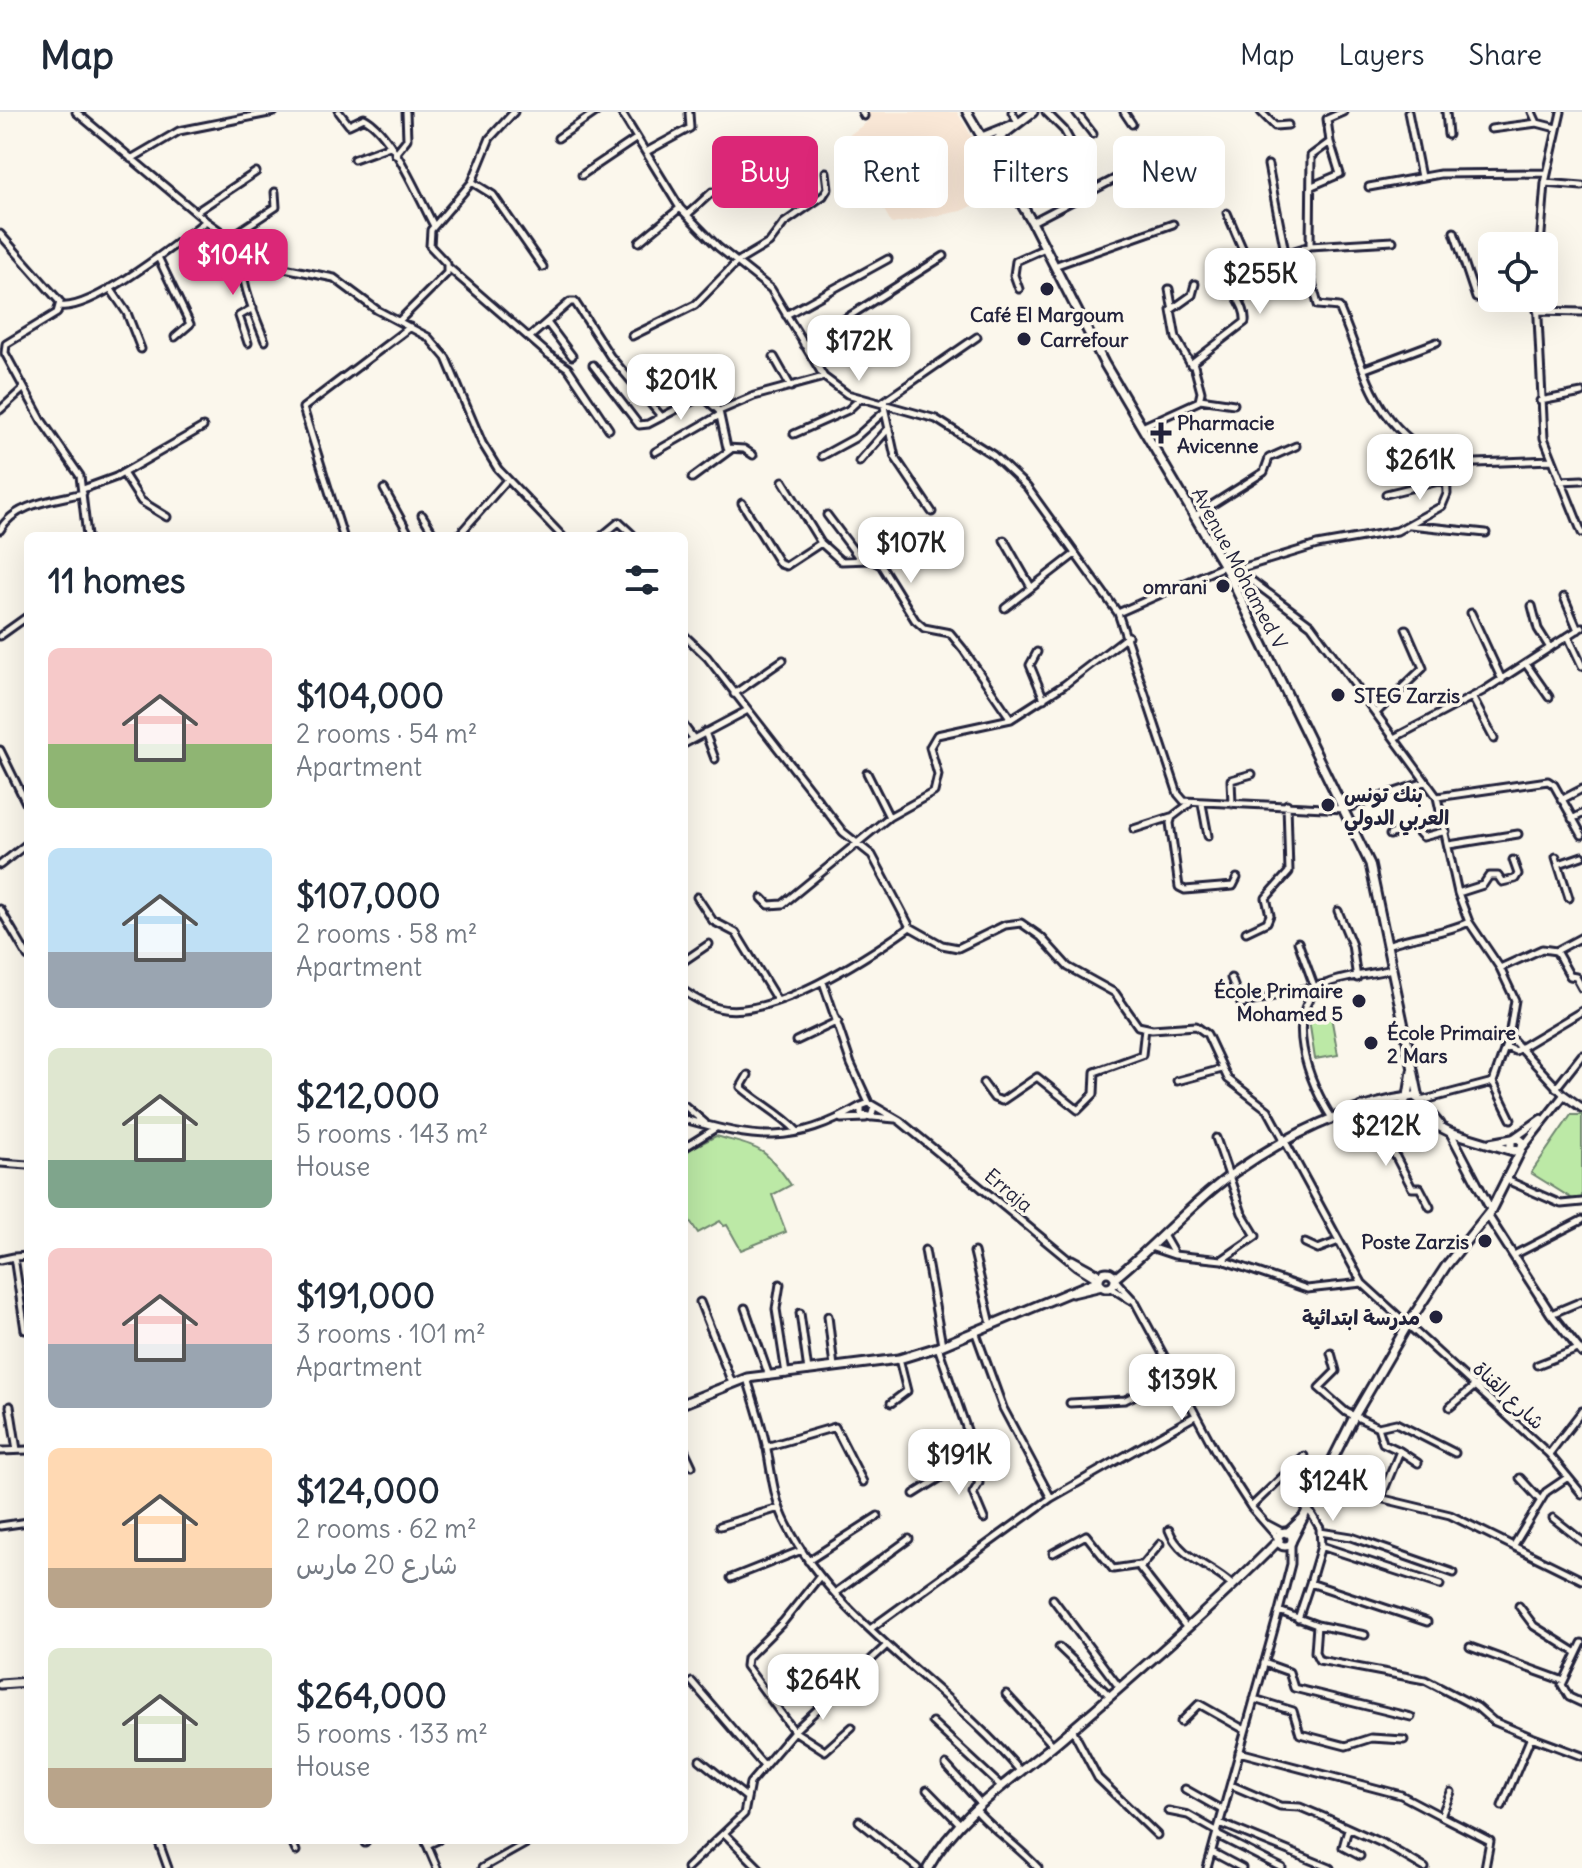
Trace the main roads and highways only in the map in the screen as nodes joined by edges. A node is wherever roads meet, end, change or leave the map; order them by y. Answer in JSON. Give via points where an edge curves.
{"nodes":[{"id":1,"x":967,"y":112,"type":"edge"},
{"id":2,"x":1033,"y":112,"type":"edge"},
{"id":3,"x":1015,"y":124,"type":"junction"},
{"id":4,"x":981,"y":136,"type":"edge"},
{"id":5,"x":985,"y":136,"type":"edge"},
{"id":6,"x":1000,"y":136,"type":"edge"},
{"id":7,"x":1024,"y":208,"type":"edge"},
{"id":8,"x":1412,"y":1069,"type":"junction"},
{"id":9,"x":1407,"y":1097,"type":"junction"},
{"id":10,"x":1421,"y":1101,"type":"junction"},
{"id":11,"x":1359,"y":1107,"type":"junction"},
{"id":12,"x":1405,"y":1110,"type":"junction"},
{"id":13,"x":1414,"y":1114,"type":"junction"},
{"id":14,"x":1446,"y":1130,"type":"junction"},
{"id":15,"x":1512,"y":1140,"type":"junction"},
{"id":16,"x":1482,"y":1144,"type":"junction"},
{"id":17,"x":1518,"y":1150,"type":"junction"},
{"id":18,"x":688,"y":1401,"type":"edge"},
{"id":19,"x":2,"y":1682,"type":"edge"},
{"id":20,"x":24,"y":1682,"type":"edge"},
{"id":21,"x":928,"y":1868,"type":"edge"}],
"edges":[{"from":1,"to":4,"type":"main road","name":"Avenue Mohamed V"},
{"from":2,"to":3,"type":"main road"},
{"from":3,"to":5,"type":"main road"},
{"from":3,"to":6,"type":"main road"},
{"from":7,"to":8,"type":"main road","name":"Avenue Mohamed V","via":[[1104,363],[1229,569],[1370,864]]},
{"from":8,"to":9,"type":"main road","name":"Avenue Mohamed V"},
{"from":8,"to":10,"type":"main road","name":"Avenue Mohamed V"},
{"from":9,"to":10,"type":"main road"},
{"from":9,"to":11,"type":"main road"},
{"from":9,"to":12,"type":"main road","name":"Avenue Mohamed V"},
{"from":10,"to":13,"type":"main road"},
{"from":10,"to":14,"type":"main road"},
{"from":11,"to":12,"type":"main road"},
{"from":11,"to":18,"type":"main road","via":[[1286,1141],[1228,1178],[1107,1280],[899,1359],[747,1378]]},
{"from":12,"to":13,"type":"main road"},
{"from":13,"to":14,"type":"main road"},
{"from":14,"to":16,"type":"main road"},
{"from":15,"to":16,"type":"main road"},
{"from":15,"to":17,"type":"main road"},
{"from":15,"to":17,"type":"main road","via":[[1522,1140]]},
{"from":16,"to":17,"type":"main road"},
{"from":17,"to":21,"type":"main road","via":[[1514,1170],[1490,1213],[1446,1266],[1355,1415],[1309,1511],[1285,1539],[1110,1696],[978,1806]]},
{"from":19,"to":20,"type":"main road"}]}
